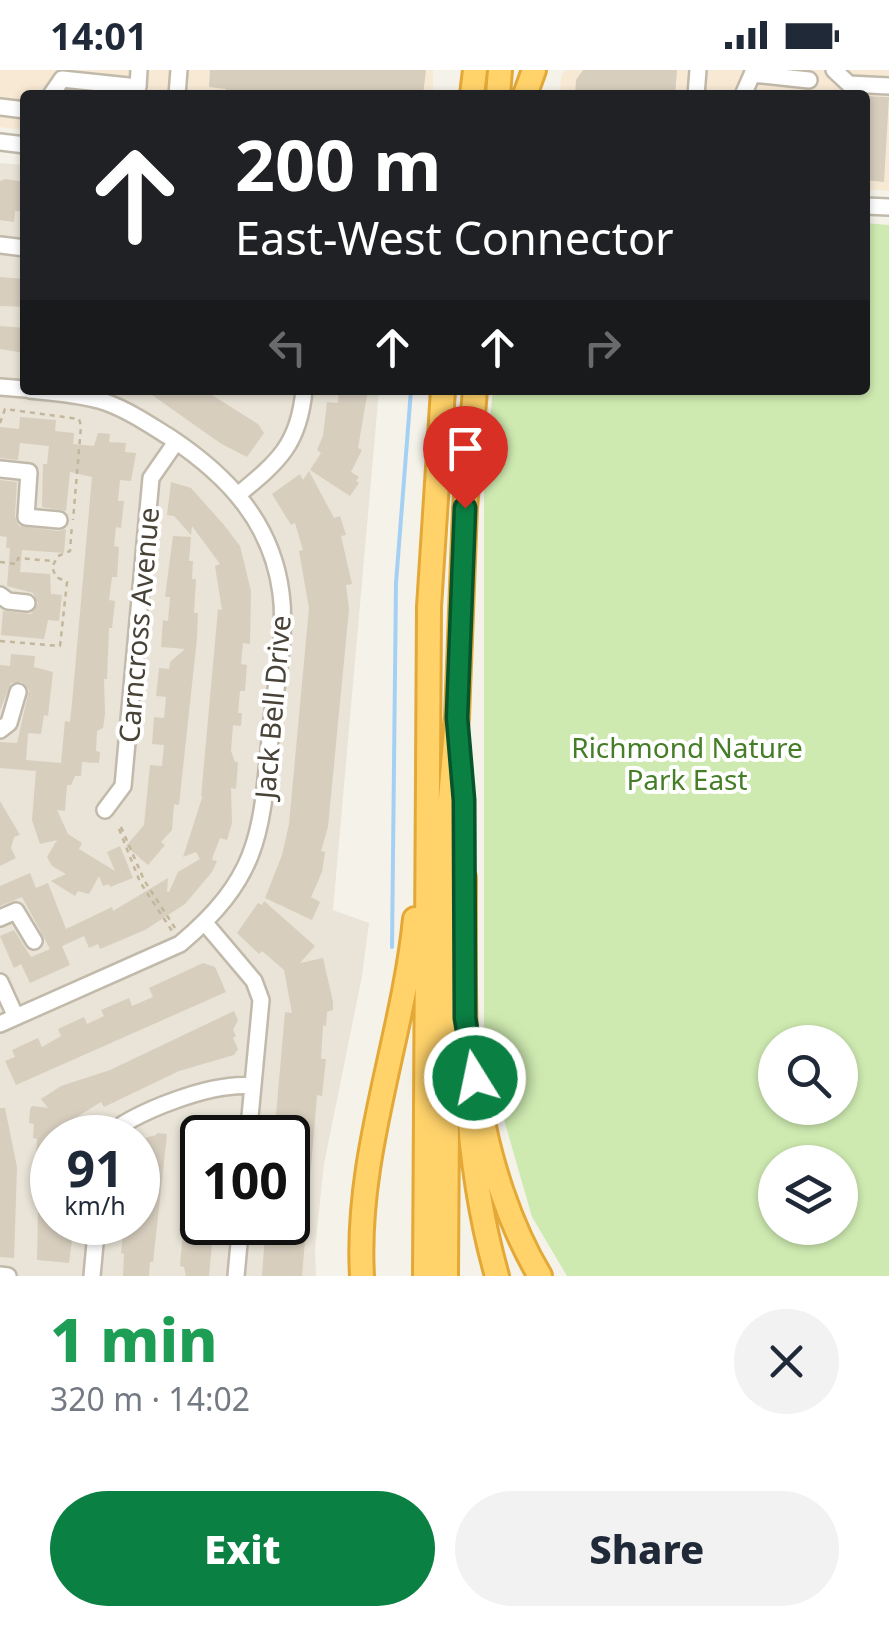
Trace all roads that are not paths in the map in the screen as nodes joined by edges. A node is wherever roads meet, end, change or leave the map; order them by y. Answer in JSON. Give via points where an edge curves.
{"nodes":[{"id":1,"x":834,"y":70,"type":"edge"},
{"id":2,"x":753,"y":72,"type":"edge"},
{"id":3,"x":809,"y":80,"type":"dead end"},
{"id":4,"x":138,"y":84,"type":"edge"},
{"id":5,"x":889,"y":86,"type":"edge"},
{"id":6,"x":54,"y":90,"type":"edge"},
{"id":7,"x":74,"y":395,"type":"edge"},
{"id":8,"x":304,"y":395,"type":"edge"},
{"id":9,"x":443,"y":395,"type":"edge"},
{"id":10,"x":475,"y":395,"type":"edge"},
{"id":11,"x":176,"y":442,"type":"junction"},
{"id":12,"x":31,"y":452,"type":"dead end"},
{"id":13,"x":0,"y":469,"type":"edge"},
{"id":14,"x":29,"y":472,"type":"junction"},
{"id":15,"x":239,"y":494,"type":"junction"},
{"id":16,"x":66,"y":522,"type":"road end"},
{"id":17,"x":0,"y":596,"type":"edge"},
{"id":18,"x":28,"y":603,"type":"dead end"},
{"id":19,"x":18,"y":692,"type":"dead end"},
{"id":20,"x":457,"y":718,"type":"junction"},
{"id":21,"x":0,"y":730,"type":"edge"},
{"id":22,"x":105,"y":810,"type":"dead end"},
{"id":23,"x":426,"y":816,"type":"junction"},
{"id":24,"x":0,"y":918,"type":"edge"},
{"id":25,"x":204,"y":923,"type":"junction"},
{"id":26,"x":34,"y":941,"type":"dead end"},
{"id":27,"x":0,"y":982,"type":"edge"},
{"id":28,"x":465,"y":1018,"type":"junction"},
{"id":29,"x":8,"y":1021,"type":"edge"},
{"id":30,"x":253,"y":1086,"type":"junction"},
{"id":31,"x":147,"y":1115,"type":"edge"},
{"id":32,"x":250,"y":1115,"type":"edge"},
{"id":33,"x":95,"y":1245,"type":"edge"},
{"id":34,"x":239,"y":1245,"type":"edge"},
{"id":35,"x":0,"y":1275,"type":"edge"},
{"id":36,"x":8,"y":1276,"type":"edge"},
{"id":37,"x":92,"y":1276,"type":"edge"},
{"id":38,"x":236,"y":1276,"type":"edge"},
{"id":39,"x":362,"y":1276,"type":"edge"},
{"id":40,"x":425,"y":1276,"type":"edge"},
{"id":41,"x":446,"y":1276,"type":"edge"},
{"id":42,"x":497,"y":1276,"type":"edge"},
{"id":43,"x":540,"y":1276,"type":"edge"}],
"edges":[{"from":1,"to":5,"type":"street","via":[[849,84]]},
{"from":2,"to":3,"type":"street"},
{"from":4,"to":6,"type":"street","via":[[62,79]]},
{"from":7,"to":11,"type":"street","name":"Jack Bell Drive","via":[[106,402]]},
{"from":8,"to":15,"type":"street","via":[[301,420],[279,460]]},
{"from":9,"to":23,"type":"highway","via":[[429,607]]},
{"from":10,"to":20,"type":"highway"},
{"from":11,"to":15,"type":"street","name":"Jack Bell Drive"},
{"from":11,"to":22,"type":"street","name":"Carncross Avenue","via":[[151,478],[123,786]]},
{"from":12,"to":14,"type":"street"},
{"from":13,"to":14,"type":"street"},
{"from":14,"to":16,"type":"street","via":[[26,517]]},
{"from":15,"to":25,"type":"street","name":"Jack Bell Drive","via":[[273,552],[282,596],[280,634],[262,814],[251,859]]},
{"from":17,"to":18,"type":"street"},
{"from":19,"to":21,"type":"street","via":[[9,723]]},
{"from":20,"to":28,"type":"highway"},
{"from":20,"to":41,"type":"highway","via":[[449,811]]},
{"from":23,"to":39,"type":"highway","via":[[408,974],[371,1146]]},
{"from":23,"to":40,"type":"highway"},
{"from":24,"to":26,"type":"street","via":[[16,911]]},
{"from":25,"to":29,"type":"street","name":"Jack Bell Drive","via":[[180,944]]},
{"from":25,"to":30,"type":"street","via":[[254,981],[261,1000]]},
{"from":27,"to":29,"type":"street"},
{"from":28,"to":42,"type":"highway","via":[[474,1176]]},
{"from":28,"to":43,"type":"highway","via":[[493,1160]]},
{"from":30,"to":31,"type":"street","via":[[230,1084]]},
{"from":30,"to":32,"type":"street"},
{"from":33,"to":37,"type":"street"},
{"from":34,"to":38,"type":"street"},
{"from":35,"to":36,"type":"street"}]}
